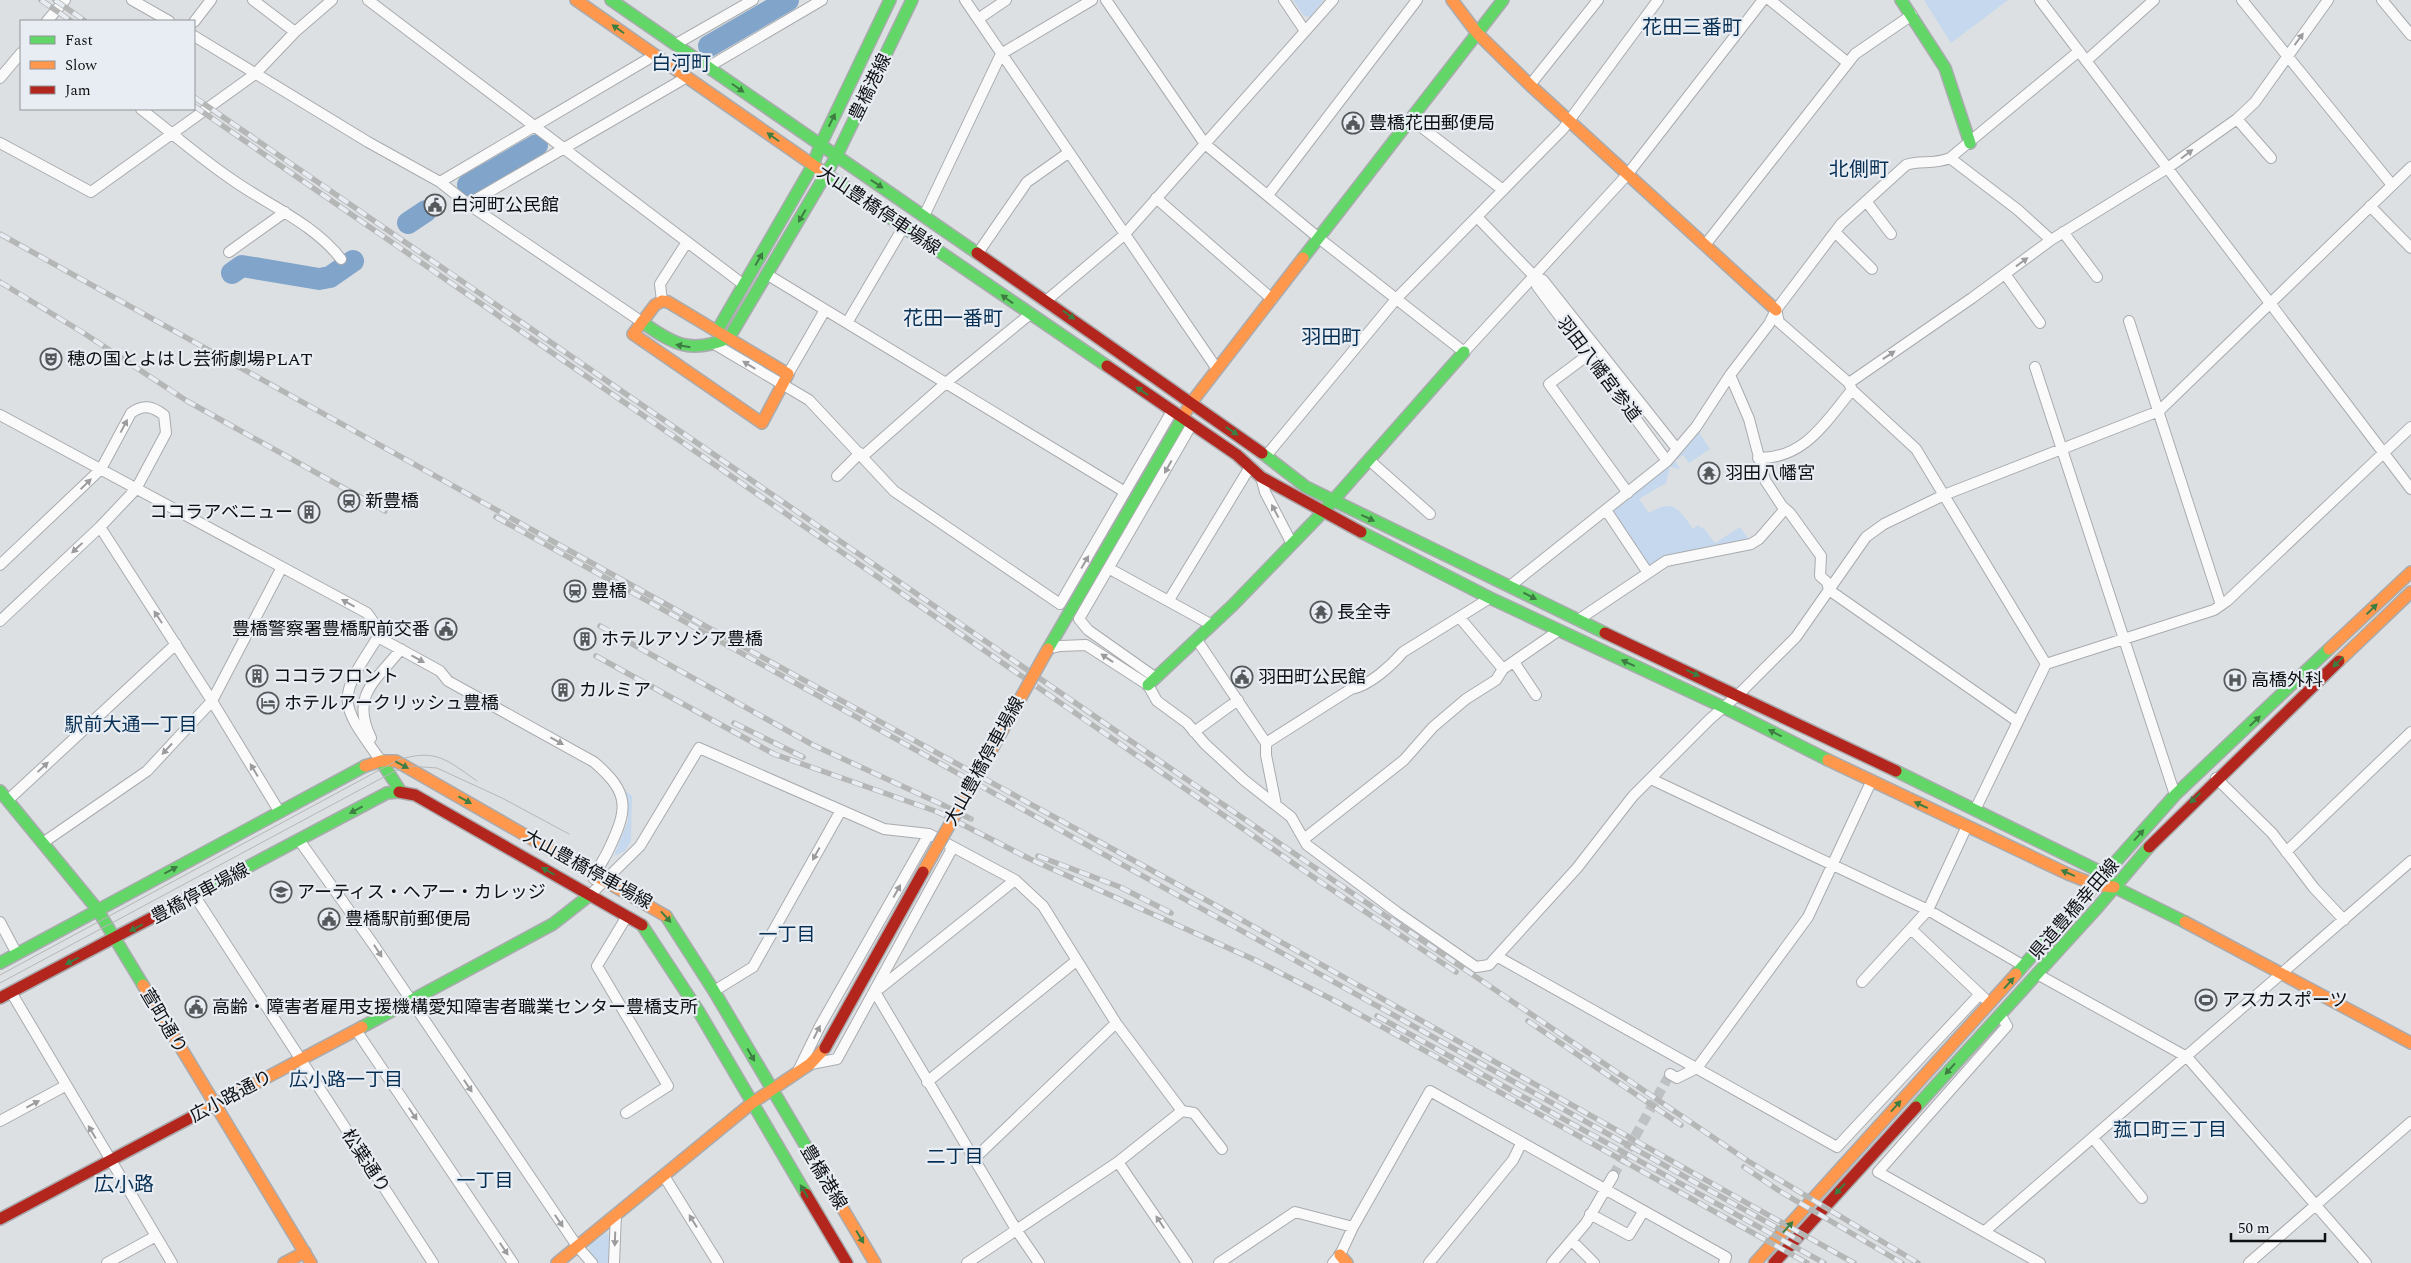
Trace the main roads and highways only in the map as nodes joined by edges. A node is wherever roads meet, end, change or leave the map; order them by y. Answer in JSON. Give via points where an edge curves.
{"nodes":[{"id":1,"x":576,"y":0,"type":"edge"},
{"id":2,"x":611,"y":0,"type":"edge"},
{"id":3,"x":890,"y":0,"type":"edge"},
{"id":4,"x":912,"y":0,"type":"edge"},
{"id":5,"x":1452,"y":0,"type":"edge"},
{"id":6,"x":1503,"y":0,"type":"edge"},
{"id":7,"x":1901,"y":0,"type":"edge"},
{"id":8,"x":1477,"y":34,"type":"junction"},
{"id":9,"x":1970,"y":143,"type":"road end"},
{"id":10,"x":820,"y":146,"type":"junction"},
{"id":11,"x":836,"y":157,"type":"junction"},
{"id":12,"x":813,"y":165,"type":"junction"},
{"id":13,"x":827,"y":174,"type":"junction"},
{"id":14,"x":1776,"y":310,"type":"road end"},
{"id":15,"x":642,"y":322,"type":"junction"},
{"id":16,"x":712,"y":328,"type":"junction"},
{"id":17,"x":729,"y":338,"type":"junction"},
{"id":18,"x":701,"y":348,"type":"junction"},
{"id":19,"x":1464,"y":352,"type":"road end"},
{"id":20,"x":1192,"y":404,"type":"junction"},
{"id":21,"x":1182,"y":418,"type":"junction"},
{"id":22,"x":1332,"y":501,"type":"junction"},
{"id":23,"x":1323,"y":512,"type":"junction"},
{"id":24,"x":2411,"y":572,"type":"edge"},
{"id":25,"x":2411,"y":592,"type":"edge"},
{"id":26,"x":1152,"y":682,"type":"road end"},
{"id":27,"x":381,"y":761,"type":"junction"},
{"id":28,"x":401,"y":792,"type":"junction"},
{"id":29,"x":4,"y":795,"type":"edge"},
{"id":30,"x":2105,"y":874,"type":"junction"},
{"id":31,"x":2096,"y":885,"type":"junction"},
{"id":32,"x":2114,"y":887,"type":"junction"},
{"id":33,"x":590,"y":895,"type":"junction"},
{"id":34,"x":97,"y":909,"type":"junction"},
{"id":35,"x":115,"y":938,"type":"junction"},
{"id":36,"x":0,"y":963,"type":"edge"},
{"id":37,"x":0,"y":998,"type":"edge"},
{"id":38,"x":2411,"y":1043,"type":"edge"},
{"id":39,"x":772,"y":1090,"type":"junction"},
{"id":40,"x":752,"y":1103,"type":"junction"},
{"id":41,"x":214,"y":1105,"type":"junction"},
{"id":42,"x":0,"y":1219,"type":"edge"},
{"id":43,"x":305,"y":1252,"type":"junction"},
{"id":44,"x":284,"y":1263,"type":"edge"},
{"id":45,"x":311,"y":1263,"type":"edge"},
{"id":46,"x":557,"y":1263,"type":"edge"},
{"id":47,"x":847,"y":1263,"type":"edge"},
{"id":48,"x":875,"y":1263,"type":"edge"},
{"id":49,"x":1755,"y":1263,"type":"edge"},
{"id":50,"x":1774,"y":1263,"type":"edge"}],
"edges":[{"from":12,"to":1,"type":"main road","name":"大山豊橋停車場線","one_way":true},
{"from":2,"to":10,"type":"main road","name":"大山豊橋停車場線","one_way":true},
{"from":10,"to":3,"type":"main road","name":"豊橋港線","one_way":true},
{"from":4,"to":11,"type":"main road","name":"豊橋港線"},
{"from":5,"to":8,"type":"main road"},
{"from":6,"to":8,"type":"main road"},
{"from":7,"to":9,"type":"main road","via":[[1945,68]]},
{"from":8,"to":14,"type":"main road"},
{"from":8,"to":20,"type":"main road"},
{"from":10,"to":11,"type":"main road","name":"大山豊橋停車場線"},
{"from":10,"to":12,"type":"main road","name":"豊橋港線"},
{"from":11,"to":13,"type":"main road","name":"豊橋港線"},
{"from":11,"to":20,"type":"main road","name":"大山豊橋停車場線","one_way":true},
{"from":12,"to":13,"type":"main road","name":"大山豊橋停車場線"},
{"from":16,"to":12,"type":"main road","name":"豊橋港線","one_way":true,"via":[[744,285]]},
{"from":13,"to":17,"type":"main road","name":"豊橋港線","one_way":true},
{"from":21,"to":13,"type":"main road","name":"大山豊橋停車場線","one_way":true},
{"from":15,"to":16,"type":"main road","via":[[655,305],[668,302]]},
{"from":15,"to":17,"type":"main road","via":[[633,334],[762,423],[788,374]]},
{"from":18,"to":15,"type":"main road","one_way":true,"via":[[673,344]]},
{"from":16,"to":17,"type":"main road"},
{"from":16,"to":18,"type":"main road","name":"豊橋港線"},
{"from":17,"to":18,"type":"main road"},
{"from":19,"to":22,"type":"main road"},
{"from":20,"to":21,"type":"main road","name":"大山豊橋停車場線"},
{"from":20,"to":22,"type":"main road","one_way":true},
{"from":21,"to":23,"type":"main road","via":[[1237,455],[1261,477]]},
{"from":21,"to":39,"type":"main road","name":"大山豊橋停車場線","bridge":true,"via":[[1048,649],[825,1048],[795,1076]]},
{"from":22,"to":23,"type":"main road"},
{"from":22,"to":30,"type":"main road","one_way":true,"via":[[1739,694]]},
{"from":23,"to":26,"type":"main road"},
{"from":31,"to":23,"type":"main road","one_way":true,"via":[[1871,782],[1723,707],[1558,631]]},
{"from":30,"to":24,"type":"main road","name":"県道豊橋幸田線","one_way":true,"via":[[2175,795]]},
{"from":25,"to":32,"type":"main road","name":"県道豊橋幸田線","one_way":true,"via":[[2216,778],[2159,835]]},
{"from":27,"to":28,"type":"main road"},
{"from":34,"to":27,"type":"main road","name":"豊橋停車場線","one_way":true,"via":[[358,768]]},
{"from":27,"to":39,"type":"main road","name":"大山豊橋停車場線","one_way":true,"via":[[396,761],[664,913]]},
{"from":33,"to":28,"type":"main road","name":"大山豊橋停車場線","one_way":true,"via":[[415,795]]},
{"from":28,"to":35,"type":"main road","name":"豊橋停車場線","one_way":true,"via":[[387,793]]},
{"from":29,"to":34,"type":"main road","name":"萱町通り"},
{"from":30,"to":31,"type":"main road","name":"県道豊橋幸田線"},
{"from":30,"to":32,"type":"main road"},
{"from":31,"to":32,"type":"main road"},
{"from":49,"to":31,"type":"main road","name":"県道豊橋幸田線","one_way":true},
{"from":32,"to":38,"type":"main road"},
{"from":32,"to":50,"type":"main road","name":"県道豊橋幸田線","one_way":true},
{"from":33,"to":40,"type":"main road","name":"大山豊橋停車場線","via":[[642,926],[653,938]]},
{"from":33,"to":41,"type":"main road","name":"広小路通り","via":[[553,924]]},
{"from":34,"to":35,"type":"main road","name":"萱町通り"},
{"from":34,"to":36,"type":"main road","name":"豊橋停車場線"},
{"from":35,"to":37,"type":"main road","name":"豊橋停車場線","one_way":true},
{"from":35,"to":41,"type":"main road","name":"萱町通り"},
{"from":39,"to":40,"type":"main road","name":"大山豊橋停車場線"},
{"from":39,"to":48,"type":"main road","name":"豊橋港線","one_way":true},
{"from":40,"to":46,"type":"main road"},
{"from":47,"to":40,"type":"main road","name":"豊橋港線","one_way":true},
{"from":41,"to":42,"type":"main road","name":"広小路通り"},
{"from":41,"to":43,"type":"main road","name":"萱町通り"},
{"from":43,"to":44,"type":"main road"},
{"from":43,"to":45,"type":"main road","name":"萱町通り"}]}
